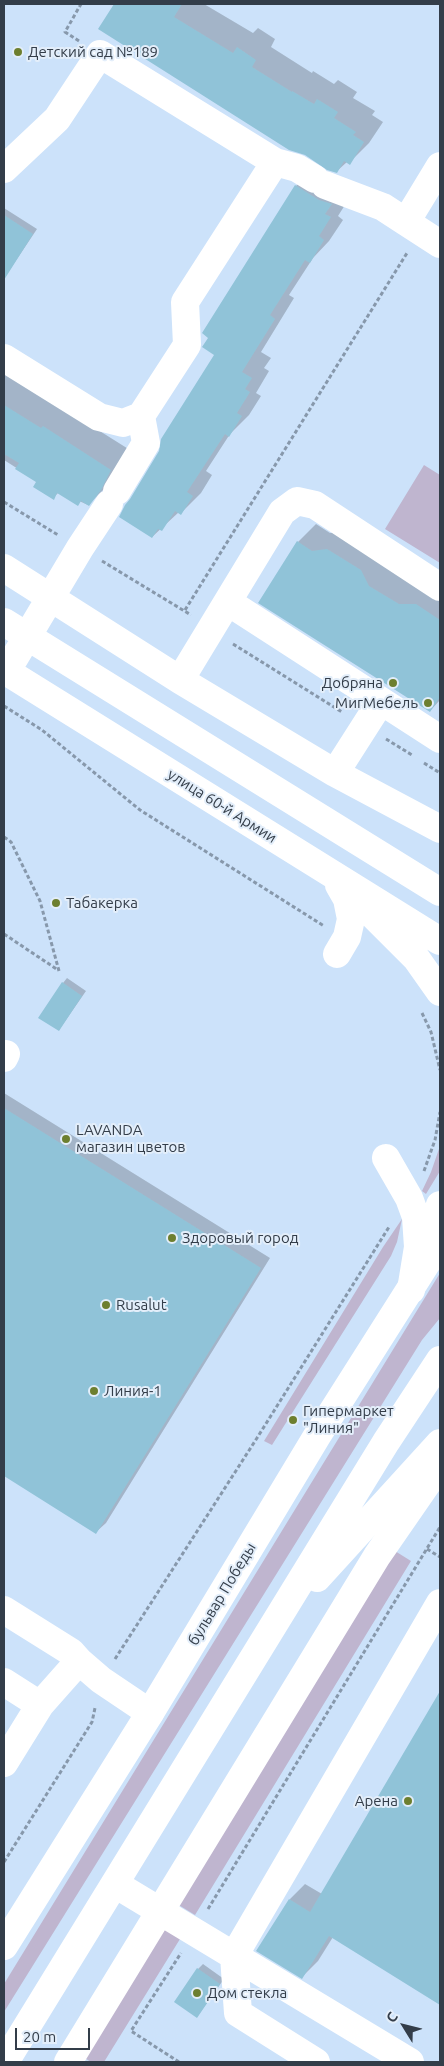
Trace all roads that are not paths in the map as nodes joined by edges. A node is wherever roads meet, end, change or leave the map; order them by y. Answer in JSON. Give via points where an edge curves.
{"nodes":[{"id":1,"x":276,"y":162,"type":"junction"},
{"id":2,"x":440,"y":166,"type":"edge"},
{"id":3,"x":4,"y":169,"type":"edge"},
{"id":4,"x":422,"y":232,"type":"edge"},
{"id":5,"x":4,"y":358,"type":"edge"},
{"id":6,"x":141,"y":416,"type":"junction"},
{"id":7,"x":4,"y":568,"type":"edge"},
{"id":8,"x":440,"y":587,"type":"edge"},
{"id":9,"x":50,"y":597,"type":"junction"},
{"id":10,"x":228,"y":602,"type":"junction"},
{"id":11,"x":4,"y":622,"type":"edge"},
{"id":12,"x":27,"y":636,"type":"junction"},
{"id":13,"x":5,"y":671,"type":"edge"},
{"id":14,"x":180,"y":680,"type":"junction"},
{"id":15,"x":381,"y":701,"type":"junction"},
{"id":16,"x":440,"y":740,"type":"edge"},
{"id":17,"x":335,"y":773,"type":"junction"},
{"id":18,"x":440,"y":829,"type":"edge"},
{"id":19,"x":334,"y":876,"type":"junction"},
{"id":20,"x":440,"y":892,"type":"edge"},
{"id":21,"x":440,"y":941,"type":"edge"},
{"id":22,"x":342,"y":946,"type":"road end"},
{"id":23,"x":430,"y":999,"type":"edge"},
{"id":24,"x":386,"y":1158,"type":"dead end"},
{"id":25,"x":440,"y":1205,"type":"edge"},
{"id":26,"x":440,"y":1242,"type":"edge"},
{"id":27,"x":411,"y":1290,"type":"junction"},
{"id":28,"x":440,"y":1360,"type":"edge"},
{"id":29,"x":440,"y":1379,"type":"edge"},
{"id":30,"x":386,"y":1442,"type":"junction"},
{"id":31,"x":440,"y":1443,"type":"edge"},
{"id":32,"x":440,"y":1465,"type":"edge"},
{"id":33,"x":440,"y":1603,"type":"edge"},
{"id":34,"x":4,"y":1610,"type":"edge"},
{"id":35,"x":275,"y":1623,"type":"junction"},
{"id":36,"x":79,"y":1661,"type":"junction"},
{"id":37,"x":4,"y":1682,"type":"edge"},
{"id":38,"x":40,"y":1704,"type":"junction"},
{"id":39,"x":150,"y":1712,"type":"junction"},
{"id":40,"x":4,"y":1763,"type":"edge"},
{"id":41,"x":115,"y":1884,"type":"junction"},
{"id":42,"x":160,"y":1912,"type":"junction"},
{"id":43,"x":260,"y":1926,"type":"junction"},
{"id":44,"x":4,"y":1946,"type":"edge"},
{"id":45,"x":5,"y":2062,"type":"edge"},
{"id":46,"x":68,"y":2062,"type":"edge"},
{"id":47,"x":316,"y":2062,"type":"edge"},
{"id":48,"x":410,"y":2062,"type":"edge"}],
"edges":[{"from":1,"to":3,"type":"street","via":[[100,54],[56,119]]},
{"from":1,"to":4,"type":"street","via":[[297,168],[320,182],[383,207]]},
{"from":1,"to":6,"type":"street","via":[[185,302],[187,345]]},
{"from":2,"to":4,"type":"street"},
{"from":5,"to":6,"type":"street","via":[[99,417],[123,423]]},
{"from":6,"to":9,"type":"street","via":[[146,443]]},
{"from":7,"to":9,"type":"street"},
{"from":8,"to":10,"type":"street","via":[[315,505],[297,501],[282,512]]},
{"from":9,"to":12,"type":"street"},
{"from":9,"to":14,"type":"street"},
{"from":10,"to":14,"type":"street"},
{"from":10,"to":15,"type":"street"},
{"from":11,"to":12,"type":"street"},
{"from":12,"to":13,"type":"street"},
{"from":12,"to":20,"type":"street"},
{"from":13,"to":19,"type":"street","name":"улица 60-й Армии"},
{"from":14,"to":17,"type":"street"},
{"from":15,"to":16,"type":"street"},
{"from":15,"to":17,"type":"street"},
{"from":17,"to":18,"type":"street"},
{"from":19,"to":21,"type":"street","name":"улица 60-й Армии"},
{"from":19,"to":22,"type":"street","via":[[347,899],[351,919]]},
{"from":19,"to":23,"type":"street","via":[[416,958]]},
{"from":24,"to":27,"type":"street","via":[[416,1217],[418,1247]]},
{"from":25,"to":27,"type":"street"},
{"from":26,"to":27,"type":"street","name":"бульвар Победы"},
{"from":27,"to":39,"type":"street","name":"бульвар Победы","via":[[317,1436]]},
{"from":28,"to":30,"type":"street"},
{"from":29,"to":30,"type":"street"},
{"from":30,"to":35,"type":"street"},
{"from":31,"to":35,"type":"street"},
{"from":32,"to":42,"type":"street","via":[[377,1556]]},
{"from":33,"to":43,"type":"street"},
{"from":34,"to":36,"type":"street","via":[[71,1652]]},
{"from":35,"to":41,"type":"street"},
{"from":36,"to":38,"type":"street"},
{"from":36,"to":39,"type":"street","via":[[101,1680]]},
{"from":37,"to":38,"type":"street"},
{"from":38,"to":40,"type":"street"},
{"from":39,"to":44,"type":"street","name":"бульвар Победы"},
{"from":41,"to":42,"type":"street"},
{"from":41,"to":45,"type":"street"},
{"from":42,"to":43,"type":"street","via":[[194,1933]]},
{"from":42,"to":46,"type":"street"},
{"from":43,"to":47,"type":"street","via":[[238,2013]]},
{"from":43,"to":48,"type":"street"}]}
